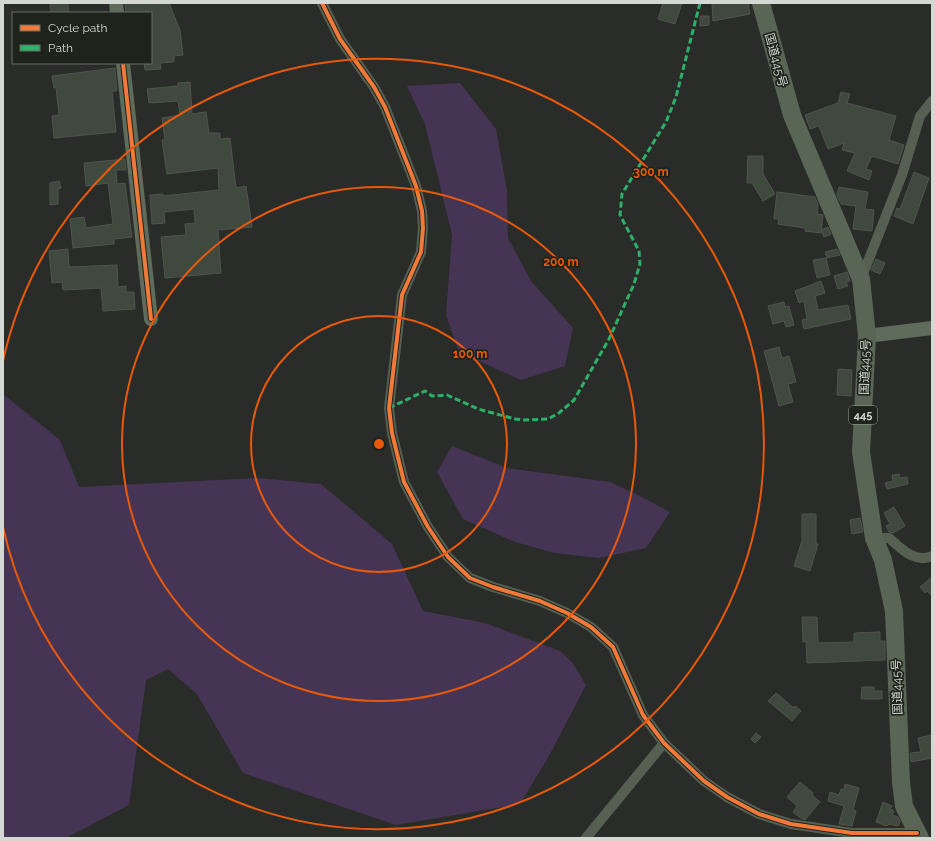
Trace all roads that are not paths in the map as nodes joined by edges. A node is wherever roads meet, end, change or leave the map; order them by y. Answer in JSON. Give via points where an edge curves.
{"nodes":[{"id":1,"x":322,"y":3,"type":"edge"},
{"id":2,"x":761,"y":3,"type":"edge"},
{"id":3,"x":123,"y":64,"type":"edge"},
{"id":4,"x":932,"y":101,"type":"edge"},
{"id":5,"x":861,"y":279,"type":"junction"},
{"id":6,"x":151,"y":319,"type":"dead end"},
{"id":7,"x":932,"y":328,"type":"edge"},
{"id":8,"x":867,"y":336,"type":"junction"},
{"id":9,"x":874,"y":538,"type":"junction"},
{"id":10,"x":932,"y":556,"type":"edge"},
{"id":11,"x":664,"y":743,"type":"junction"},
{"id":12,"x":850,"y":835,"type":"edge"},
{"id":13,"x":918,"y":836,"type":"edge"},
{"id":14,"x":586,"y":838,"type":"edge"}],
"edges":[{"from":1,"to":11,"type":"street","via":[[340,39],[374,86],[385,107],[416,186],[422,212],[421,252],[402,295],[389,408],[392,433],[404,482],[444,551],[470,578],[540,601],[567,613],[591,627],[613,648],[643,715]]},
{"from":2,"to":5,"type":"highway","name":"国道445号","number":"445","via":[[792,115]]},
{"from":3,"to":6,"type":"street"},
{"from":4,"to":5,"type":"street","via":[[920,116],[902,175]]},
{"from":5,"to":8,"type":"highway","name":"国道445号","number":"445"},
{"from":7,"to":8,"type":"street"},
{"from":8,"to":9,"type":"highway","name":"国道445号","number":"445","via":[[861,452]]},
{"from":9,"to":10,"type":"street","via":[[889,538],[915,557]]},
{"from":9,"to":13,"type":"highway","name":"国道445号","number":"445","via":[[883,560],[894,611],[904,806]]},
{"from":11,"to":12,"type":"street","via":[[704,781],[759,814],[792,824]]},
{"from":11,"to":14,"type":"street"},
{"from":12,"to":13,"type":"street"}]}
